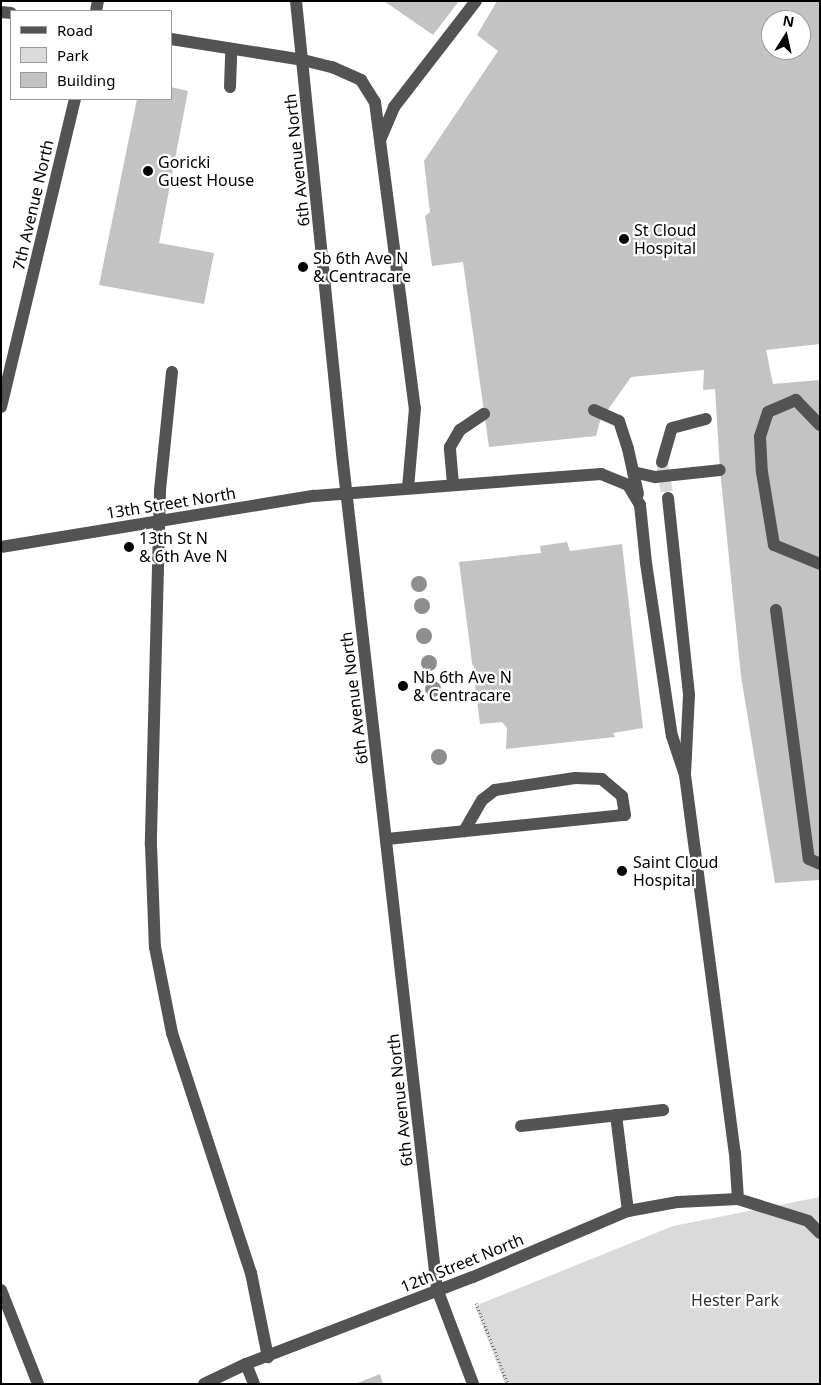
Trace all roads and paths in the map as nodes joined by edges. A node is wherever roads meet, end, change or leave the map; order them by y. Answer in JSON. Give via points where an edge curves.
{"nodes":[{"id":1,"x":296,"y":1,"type":"edge"},
{"id":2,"x":476,"y":1,"type":"edge"},
{"id":3,"x":172,"y":39,"type":"edge"},
{"id":4,"x":231,"y":49,"type":"junction"},
{"id":5,"x":303,"y":60,"type":"junction"},
{"id":6,"x":230,"y":87,"type":"dead end"},
{"id":7,"x":75,"y":100,"type":"edge"},
{"id":8,"x":381,"y":138,"type":"junction"},
{"id":9,"x":172,"y":372,"type":"dead end"},
{"id":10,"x":1,"y":407,"type":"edge"},
{"id":11,"x":594,"y":410,"type":"dead end"},
{"id":12,"x":484,"y":414,"type":"dead end"},
{"id":13,"x":706,"y":419,"type":"dead end"},
{"id":14,"x":820,"y":425,"type":"edge"},
{"id":15,"x":662,"y":462,"type":"tunnel mouth"},
{"id":16,"x":720,"y":470,"type":"dead end"},
{"id":17,"x":633,"y":472,"type":"junction"},
{"id":18,"x":453,"y":484,"type":"junction"},
{"id":19,"x":408,"y":488,"type":"junction"},
{"id":20,"x":347,"y":493,"type":"junction"},
{"id":21,"x":668,"y":498,"type":"tunnel mouth"},
{"id":22,"x":640,"y":505,"type":"junction"},
{"id":23,"x":161,"y":522,"type":"junction"},
{"id":24,"x":1,"y":548,"type":"edge"},
{"id":25,"x":820,"y":564,"type":"edge"},
{"id":26,"x":776,"y":610,"type":"dead end"},
{"id":27,"x":685,"y":775,"type":"junction"},
{"id":28,"x":464,"y":831,"type":"junction"},
{"id":29,"x":387,"y":839,"type":"junction"},
{"id":30,"x":820,"y":864,"type":"edge"},
{"id":31,"x":663,"y":1110,"type":"dead end"},
{"id":32,"x":616,"y":1115,"type":"junction"},
{"id":33,"x":521,"y":1126,"type":"dead end"},
{"id":34,"x":738,"y":1199,"type":"junction"},
{"id":35,"x":628,"y":1211,"type":"junction"},
{"id":36,"x":820,"y":1234,"type":"edge"},
{"id":37,"x":437,"y":1289,"type":"junction"},
{"id":38,"x":1,"y":1290,"type":"edge"},
{"id":39,"x":476,"y":1303,"type":"dead end"},
{"id":40,"x":268,"y":1357,"type":"junction"},
{"id":41,"x":246,"y":1364,"type":"junction"},
{"id":42,"x":38,"y":1384,"type":"edge"},
{"id":43,"x":204,"y":1384,"type":"edge"},
{"id":44,"x":254,"y":1384,"type":"edge"},
{"id":45,"x":473,"y":1384,"type":"edge"},
{"id":46,"x":508,"y":1384,"type":"edge"}],
"edges":[{"from":1,"to":5,"type":"street","name":"6th Avenue North"},
{"from":2,"to":8,"type":"street","via":[[394,107]]},
{"from":3,"to":4,"type":"street"},
{"from":4,"to":5,"type":"street"},
{"from":4,"to":6,"type":"street"},
{"from":5,"to":8,"type":"street","via":[[332,67],[361,80],[375,102]]},
{"from":5,"to":20,"type":"street","name":"6th Avenue North"},
{"from":7,"to":10,"type":"street","name":"7th Avenue North"},
{"from":8,"to":19,"type":"street","via":[[415,408]]},
{"from":9,"to":23,"type":"street","via":[[160,491]]},
{"from":11,"to":17,"type":"street","via":[[619,422]]},
{"from":12,"to":18,"type":"street","via":[[460,430],[450,447]]},
{"from":13,"to":15,"type":"street","via":[[672,428]]},
{"from":14,"to":25,"type":"street","via":[[796,400],[768,412],[760,436],[762,472],[774,544]]},
{"from":16,"to":17,"type":"street","via":[[655,477]]},
{"from":17,"to":22,"type":"street"},
{"from":18,"to":19,"type":"street","name":"13th Street North"},
{"from":18,"to":22,"type":"street","name":"13th Street North","via":[[601,474],[628,485]]},
{"from":19,"to":20,"type":"street","name":"13th Street North"},
{"from":20,"to":23,"type":"street","name":"13th Street North"},
{"from":20,"to":29,"type":"street","name":"6th Avenue North"},
{"from":21,"to":27,"type":"street","via":[[689,695]]},
{"from":22,"to":27,"type":"street","via":[[672,736]]},
{"from":23,"to":24,"type":"street","name":"13th Street North"},
{"from":23,"to":40,"type":"street","via":[[152,845],[155,947],[172,1033],[251,1272]]},
{"from":26,"to":30,"type":"street","via":[[809,859]]},
{"from":27,"to":34,"type":"street","via":[[735,1153]]},
{"from":28,"to":28,"type":"street","via":[[625,815],[622,796],[602,779],[575,778],[495,790],[482,800]]},
{"from":28,"to":29,"type":"street"},
{"from":29,"to":37,"type":"street","name":"6th Avenue North"},
{"from":31,"to":32,"type":"street"},
{"from":32,"to":33,"type":"street"},
{"from":32,"to":35,"type":"street"},
{"from":34,"to":35,"type":"street","name":"12th Street North","via":[[678,1202]]},
{"from":34,"to":36,"type":"street","via":[[808,1221]]},
{"from":35,"to":37,"type":"street","name":"12th Street North","via":[[473,1277]]},
{"from":37,"to":40,"type":"street","name":"12th Street North"},
{"from":37,"to":45,"type":"street","name":"6th Avenue North"},
{"from":38,"to":42,"type":"street"},
{"from":39,"to":46,"type":"path"},
{"from":40,"to":41,"type":"street","name":"12th Street North"},
{"from":41,"to":43,"type":"street","name":"12th Street North"},
{"from":41,"to":44,"type":"street"}]}
